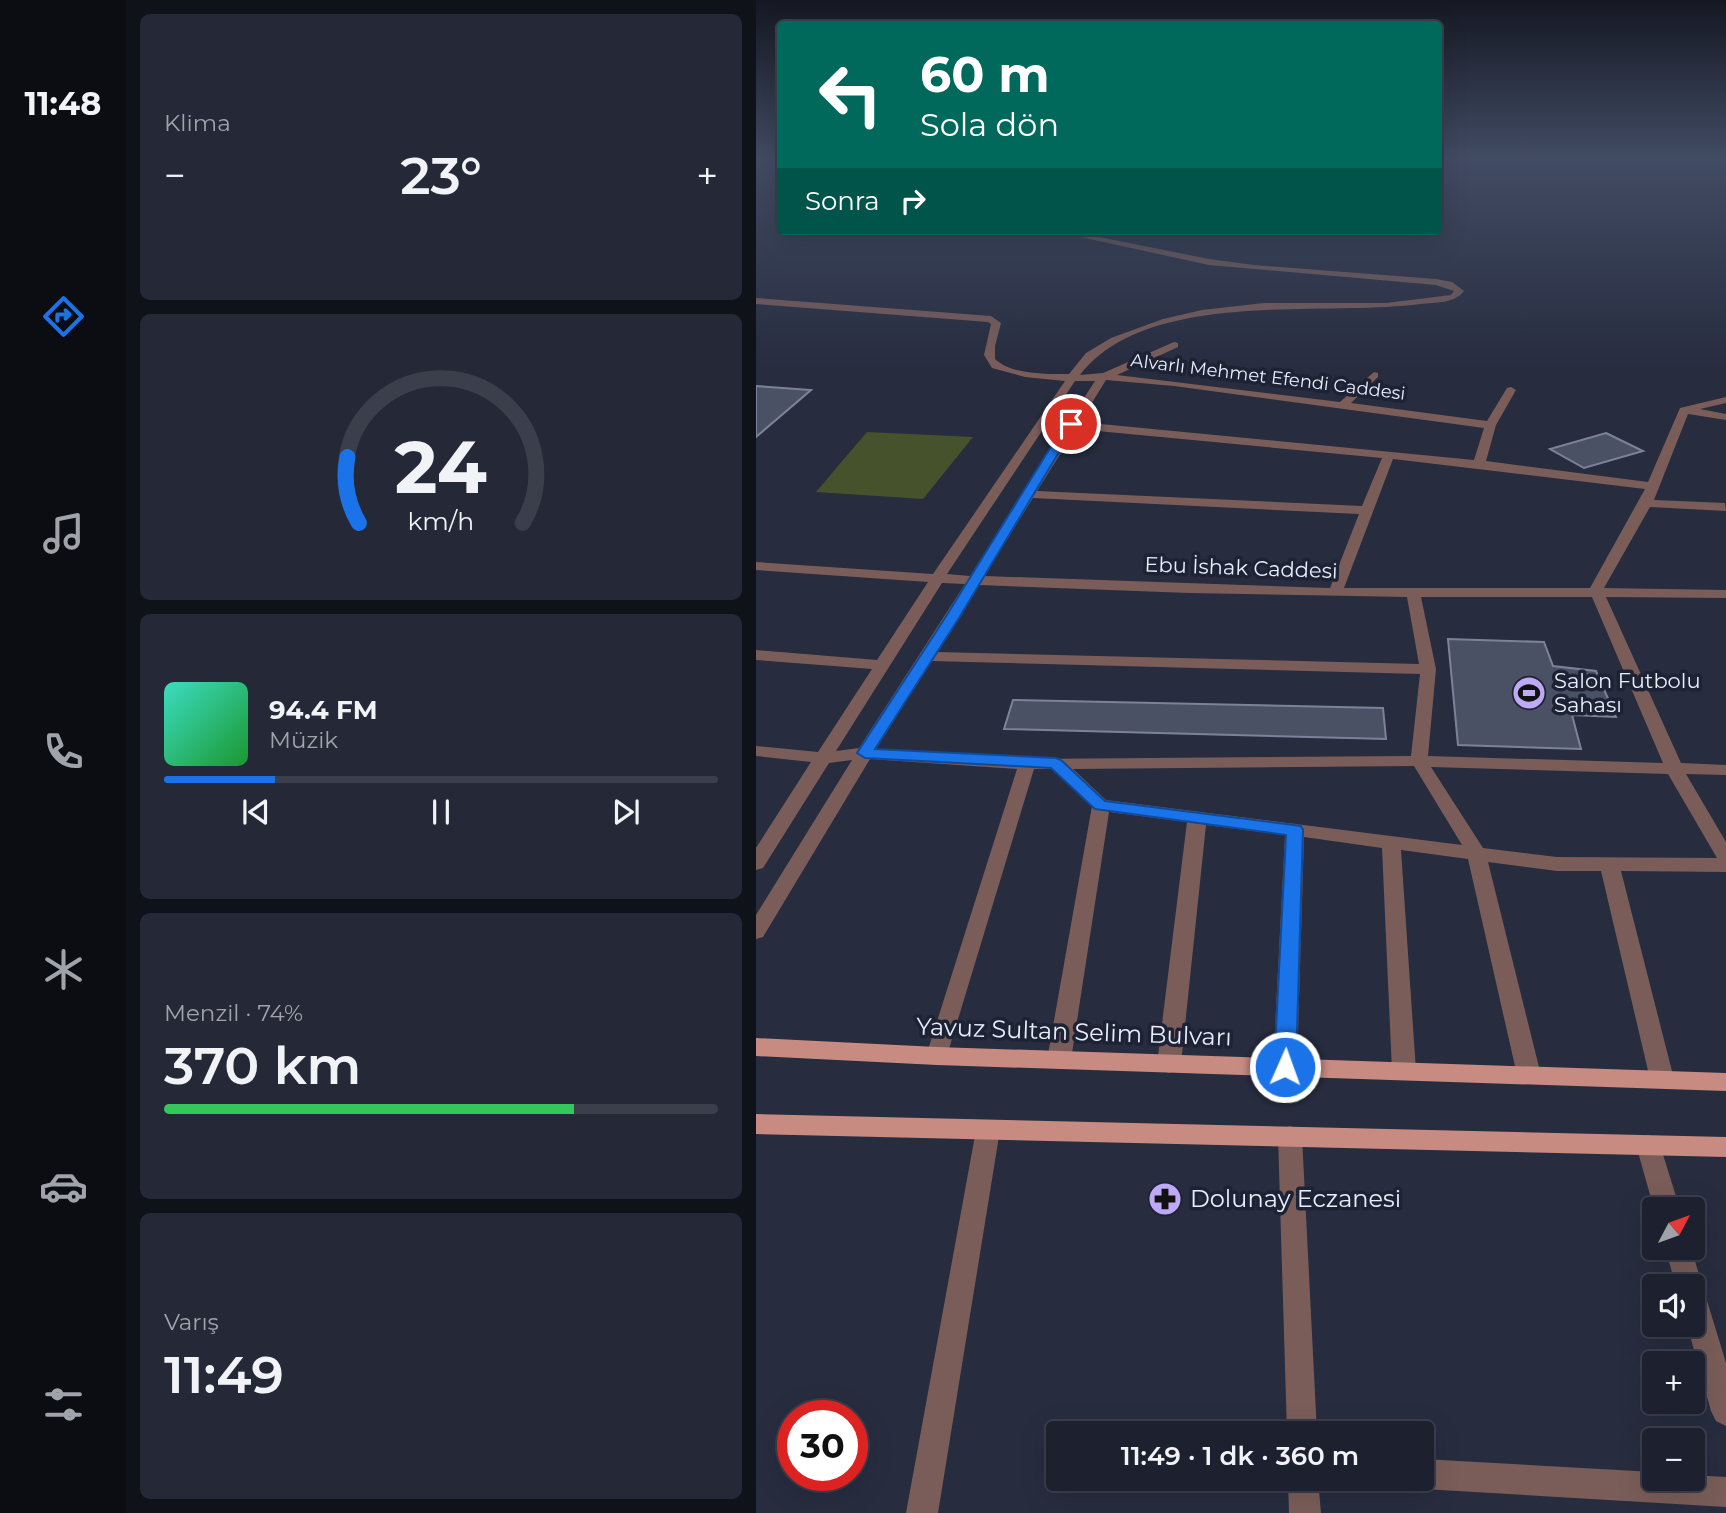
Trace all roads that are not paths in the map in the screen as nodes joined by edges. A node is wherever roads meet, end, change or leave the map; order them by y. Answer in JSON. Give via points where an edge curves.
{"nodes":[{"id":1,"x":1077,"y":235,"type":"edge"},
{"id":2,"x":756,"y":301,"type":"edge"},
{"id":3,"x":1174,"y":345,"type":"dead end"},
{"id":4,"x":1374,"y":375,"type":"dead end"},
{"id":5,"x":1102,"y":377,"type":"junction"},
{"id":6,"x":1072,"y":378,"type":"junction"},
{"id":7,"x":1511,"y":390,"type":"dead end"},
{"id":8,"x":1726,"y":400,"type":"edge"},
{"id":9,"x":1343,"y":405,"type":"junction"},
{"id":10,"x":1684,"y":410,"type":"junction"},
{"id":11,"x":1726,"y":417,"type":"edge"},
{"id":12,"x":1042,"y":422,"type":"junction"},
{"id":13,"x":1071,"y":424,"type":"junction"},
{"id":14,"x":1490,"y":425,"type":"junction"},
{"id":15,"x":1389,"y":454,"type":"junction"},
{"id":16,"x":1479,"y":464,"type":"junction"},
{"id":17,"x":1653,"y":486,"type":"junction"},
{"id":18,"x":1028,"y":494,"type":"junction"},
{"id":19,"x":1646,"y":503,"type":"junction"},
{"id":20,"x":1725,"y":507,"type":"edge"},
{"id":21,"x":1367,"y":510,"type":"junction"},
{"id":22,"x":756,"y":566,"type":"edge"},
{"id":23,"x":936,"y":580,"type":"junction"},
{"id":24,"x":976,"y":580,"type":"junction"},
{"id":25,"x":1596,"y":590,"type":"junction"},
{"id":26,"x":1413,"y":591,"type":"junction"},
{"id":27,"x":1335,"y":592,"type":"junction"},
{"id":28,"x":1726,"y":594,"type":"edge"},
{"id":29,"x":756,"y":655,"type":"edge"},
{"id":30,"x":928,"y":656,"type":"junction"},
{"id":31,"x":883,"y":665,"type":"junction"},
{"id":32,"x":1428,"y":669,"type":"junction"},
{"id":33,"x":756,"y":751,"type":"edge"},
{"id":34,"x":865,"y":753,"type":"junction"},
{"id":35,"x":823,"y":758,"type":"junction"},
{"id":36,"x":1419,"y":761,"type":"junction"},
{"id":37,"x":1056,"y":763,"type":"junction"},
{"id":38,"x":1027,"y":764,"type":"junction"},
{"id":39,"x":1675,"y":770,"type":"junction"},
{"id":40,"x":1726,"y":770,"type":"edge"},
{"id":41,"x":1101,"y":805,"type":"junction"},
{"id":42,"x":1197,"y":818,"type":"junction"},
{"id":43,"x":1295,"y":830,"type":"junction"},
{"id":44,"x":1391,"y":843,"type":"junction"},
{"id":45,"x":1477,"y":854,"type":"junction"},
{"id":46,"x":1726,"y":858,"type":"edge"},
{"id":47,"x":756,"y":863,"type":"edge"},
{"id":48,"x":1609,"y":863,"type":"junction"},
{"id":49,"x":1726,"y":865,"type":"edge"},
{"id":50,"x":756,"y":932,"type":"edge"},
{"id":51,"x":756,"y":1047,"type":"edge"},
{"id":52,"x":937,"y":1056,"type":"junction"},
{"id":53,"x":1059,"y":1060,"type":"junction"},
{"id":54,"x":1169,"y":1064,"type":"junction"},
{"id":55,"x":1285,"y":1067,"type":"junction"},
{"id":56,"x":1404,"y":1071,"type":"junction"},
{"id":57,"x":1529,"y":1075,"type":"junction"},
{"id":58,"x":1662,"y":1079,"type":"junction"},
{"id":59,"x":1726,"y":1082,"type":"edge"},
{"id":60,"x":756,"y":1124,"type":"edge"},
{"id":61,"x":988,"y":1129,"type":"junction"},
{"id":62,"x":1290,"y":1136,"type":"junction"},
{"id":63,"x":1648,"y":1145,"type":"junction"},
{"id":64,"x":1726,"y":1147,"type":"edge"},
{"id":65,"x":1663,"y":1197,"type":"edge"},
{"id":66,"x":1704,"y":1337,"type":"edge"},
{"id":67,"x":1726,"y":1411,"type":"edge"},
{"id":68,"x":1302,"y":1421,"type":"edge"},
{"id":69,"x":1434,"y":1475,"type":"edge"},
{"id":70,"x":1304,"y":1491,"type":"edge"},
{"id":71,"x":1726,"y":1493,"type":"edge"},
{"id":72,"x":922,"y":1513,"type":"edge"},
{"id":73,"x":1305,"y":1513,"type":"edge"}],
"edges":[{"from":1,"to":6,"type":"street","via":[[1209,262],[1436,282],[1460,291],[1454,297],[1386,306],[1264,306],[1166,321],[1114,340],[1090,355]]},
{"from":2,"to":6,"type":"street","via":[[991,319],[996,323],[989,344],[990,361],[995,366]]},
{"from":3,"to":5,"type":"street"},
{"from":4,"to":9,"type":"street"},
{"from":5,"to":6,"type":"street"},
{"from":5,"to":9,"type":"street","name":"Alvarlı Mehmet Efendi Caddesi"},
{"from":5,"to":13,"type":"street","name":"Alvarlı Mehmet Efendi Caddesi"},
{"from":6,"to":12,"type":"street"},
{"from":7,"to":14,"type":"street"},
{"from":8,"to":10,"type":"street"},
{"from":9,"to":14,"type":"street","name":"Alvarlı Mehmet Efendi Caddesi"},
{"from":10,"to":11,"type":"street"},
{"from":10,"to":17,"type":"street"},
{"from":12,"to":13,"type":"street"},
{"from":12,"to":23,"type":"street"},
{"from":13,"to":15,"type":"street"},
{"from":13,"to":18,"type":"street","name":"Alvarlı Mehmet Efendi Caddesi"},
{"from":14,"to":16,"type":"street"},
{"from":15,"to":16,"type":"street"},
{"from":15,"to":21,"type":"street"},
{"from":16,"to":17,"type":"street"},
{"from":17,"to":19,"type":"street"},
{"from":18,"to":21,"type":"street"},
{"from":18,"to":24,"type":"street","name":"Alvarlı Mehmet Efendi Caddesi"},
{"from":19,"to":20,"type":"street"},
{"from":19,"to":25,"type":"street"},
{"from":21,"to":27,"type":"street"},
{"from":22,"to":23,"type":"street","name":"Ebu İshak Caddesi"},
{"from":23,"to":24,"type":"street","name":"Ebu İshak Caddesi"},
{"from":23,"to":31,"type":"street"},
{"from":24,"to":27,"type":"street","name":"Ebu İshak Caddesi"},
{"from":24,"to":30,"type":"street","name":"Alvarlı Mehmet Efendi Caddesi"},
{"from":25,"to":26,"type":"street","name":"Ebu İshak Caddesi"},
{"from":25,"to":28,"type":"street","name":"Ebu İshak Caddesi"},
{"from":25,"to":39,"type":"street"},
{"from":26,"to":27,"type":"street","name":"Ebu İshak Caddesi"},
{"from":26,"to":32,"type":"street"},
{"from":29,"to":31,"type":"street"},
{"from":30,"to":32,"type":"street"},
{"from":30,"to":34,"type":"street","name":"Alvarlı Mehmet Efendi Caddesi"},
{"from":31,"to":35,"type":"street"},
{"from":32,"to":36,"type":"street"},
{"from":33,"to":35,"type":"street"},
{"from":34,"to":35,"type":"street"},
{"from":34,"to":38,"type":"street"},
{"from":34,"to":50,"type":"street","name":"Alvarlı Mehmet Efendi Caddesi"},
{"from":35,"to":47,"type":"street"},
{"from":36,"to":37,"type":"street"},
{"from":36,"to":39,"type":"street"},
{"from":36,"to":45,"type":"street"},
{"from":37,"to":38,"type":"street"},
{"from":37,"to":41,"type":"street"},
{"from":38,"to":52,"type":"street"},
{"from":39,"to":40,"type":"street"},
{"from":39,"to":46,"type":"street"},
{"from":41,"to":42,"type":"street"},
{"from":41,"to":53,"type":"street"},
{"from":42,"to":43,"type":"street"},
{"from":42,"to":54,"type":"street"},
{"from":43,"to":44,"type":"street"},
{"from":43,"to":55,"type":"street"},
{"from":44,"to":45,"type":"street"},
{"from":44,"to":56,"type":"street"},
{"from":45,"to":48,"type":"street","via":[[1557,864]]},
{"from":45,"to":57,"type":"street"},
{"from":48,"to":49,"type":"street"},
{"from":48,"to":58,"type":"street"},
{"from":51,"to":52,"type":"main road","name":"Yavuz Sultan Selim Bulvarı"},
{"from":52,"to":53,"type":"main road","name":"Yavuz Sultan Selim Bulvarı"},
{"from":53,"to":54,"type":"main road","name":"Yavuz Sultan Selim Bulvarı"},
{"from":54,"to":55,"type":"main road","name":"Yavuz Sultan Selim Bulvarı"},
{"from":55,"to":56,"type":"main road","name":"Yavuz Sultan Selim Bulvarı"},
{"from":56,"to":57,"type":"main road","name":"Yavuz Sultan Selim Bulvarı"},
{"from":57,"to":58,"type":"main road","name":"Yavuz Sultan Selim Bulvarı"},
{"from":58,"to":59,"type":"main road","name":"Yavuz Sultan Selim Bulvarı"},
{"from":60,"to":61,"type":"main road"},
{"from":61,"to":62,"type":"main road"},
{"from":61,"to":72,"type":"street"},
{"from":62,"to":63,"type":"main road"},
{"from":62,"to":68,"type":"street"},
{"from":63,"to":64,"type":"main road"},
{"from":63,"to":65,"type":"street"},
{"from":66,"to":67,"type":"street"},
{"from":69,"to":71,"type":"street"},
{"from":70,"to":73,"type":"street"}]}
